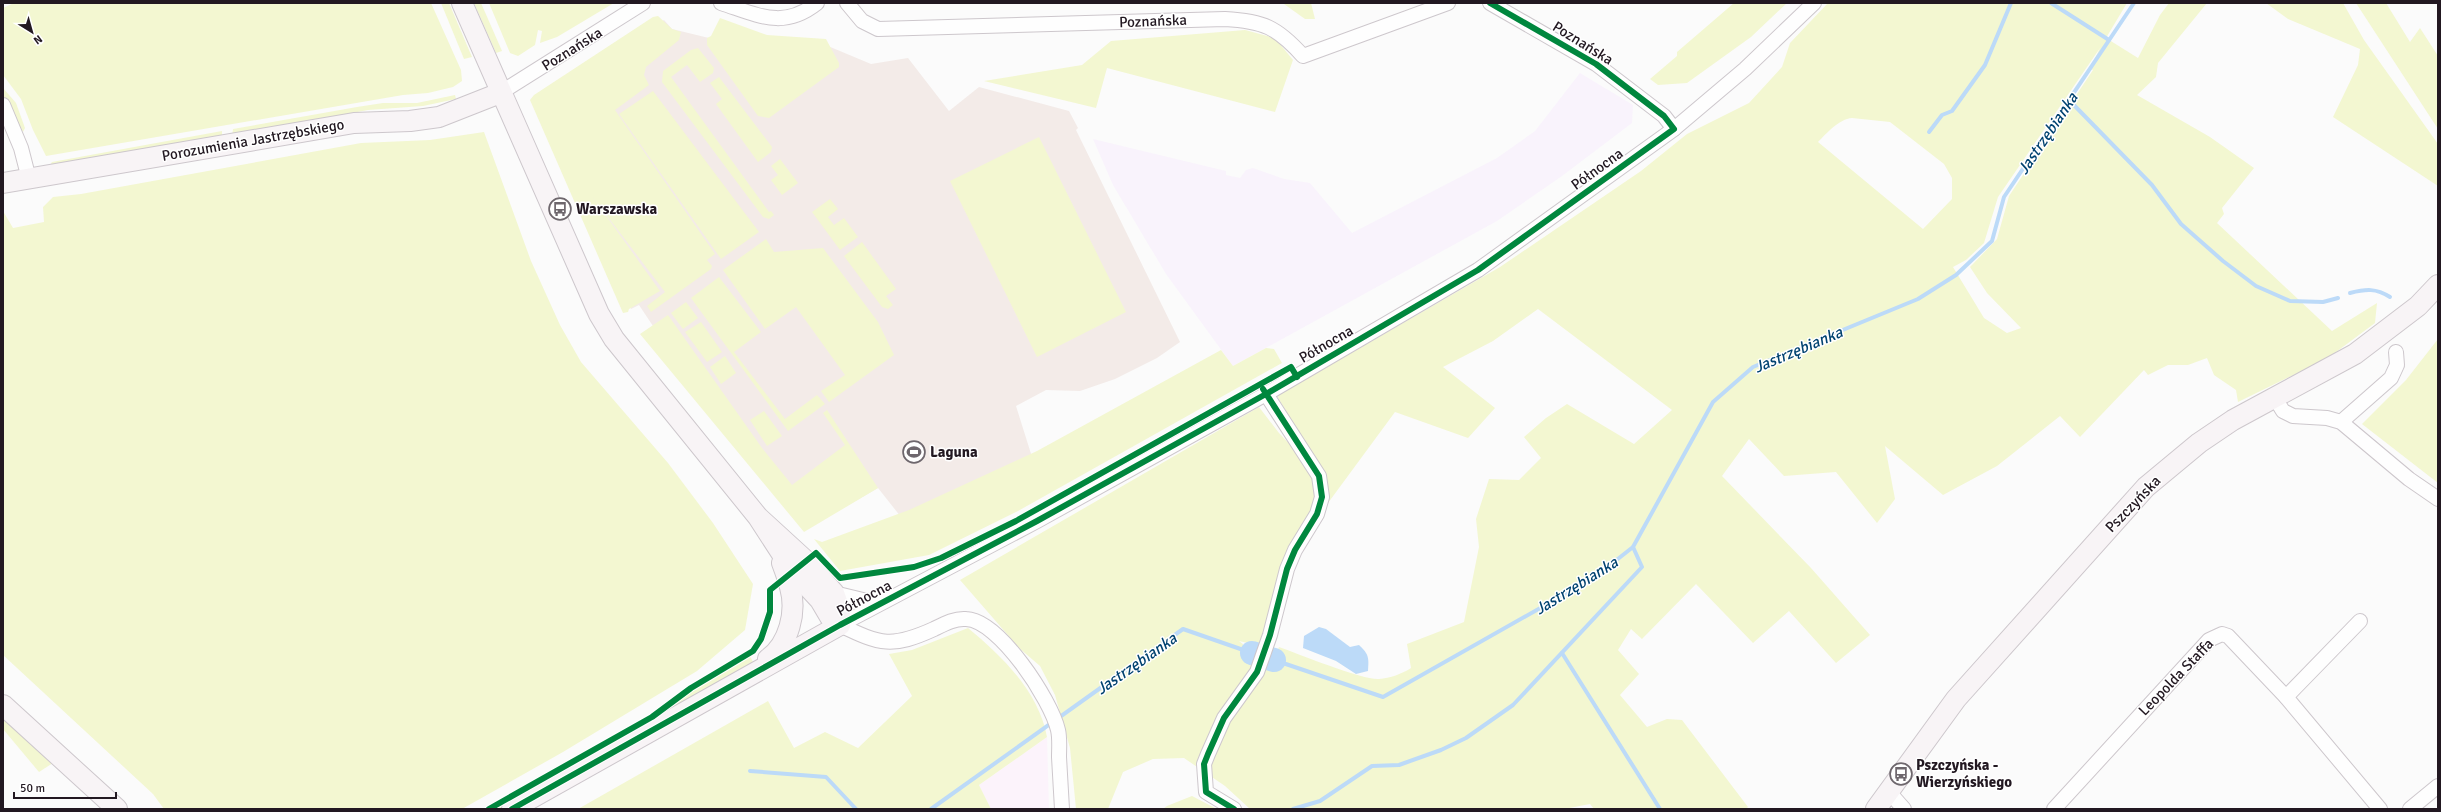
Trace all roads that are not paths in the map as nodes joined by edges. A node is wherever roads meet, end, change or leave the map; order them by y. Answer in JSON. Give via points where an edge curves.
{"nodes":[{"id":1,"x":462,"y":3,"type":"edge"},
{"id":2,"x":642,"y":3,"type":"edge"},
{"id":3,"x":721,"y":3,"type":"edge"},
{"id":4,"x":818,"y":3,"type":"edge"},
{"id":5,"x":847,"y":3,"type":"edge"},
{"id":6,"x":1448,"y":3,"type":"edge"},
{"id":7,"x":1490,"y":3,"type":"edge"},
{"id":8,"x":1814,"y":3,"type":"edge"},
{"id":9,"x":500,"y":93,"type":"junction"},
{"id":10,"x":3,"y":105,"type":"edge"},
{"id":11,"x":1674,"y":129,"type":"junction"},
{"id":12,"x":29,"y":179,"type":"junction"},
{"id":13,"x":3,"y":184,"type":"edge"},
{"id":14,"x":2438,"y":285,"type":"edge"},
{"id":15,"x":2396,"y":352,"type":"dead end"},
{"id":16,"x":1266,"y":394,"type":"junction"},
{"id":17,"x":2274,"y":398,"type":"junction"},
{"id":18,"x":2341,"y":422,"type":"junction"},
{"id":19,"x":2438,"y":499,"type":"edge"},
{"id":20,"x":758,"y":517,"type":"junction"},
{"id":21,"x":778,"y":546,"type":"junction"},
{"id":22,"x":834,"y":593,"type":"junction"},
{"id":23,"x":891,"y":598,"type":"junction"},
{"id":24,"x":2360,"y":621,"type":"dead end"},
{"id":25,"x":840,"y":625,"type":"junction"},
{"id":26,"x":744,"y":678,"type":"junction"},
{"id":27,"x":2286,"y":697,"type":"junction"},
{"id":28,"x":3,"y":705,"type":"edge"},
{"id":29,"x":2438,"y":786,"type":"edge"},
{"id":30,"x":1889,"y":792,"type":"junction"},
{"id":31,"x":117,"y":809,"type":"edge"},
{"id":32,"x":512,"y":809,"type":"edge"},
{"id":33,"x":1062,"y":809,"type":"edge"},
{"id":34,"x":1234,"y":809,"type":"edge"},
{"id":35,"x":1876,"y":809,"type":"edge"},
{"id":36,"x":1904,"y":809,"type":"edge"},
{"id":37,"x":2054,"y":809,"type":"edge"},
{"id":38,"x":2380,"y":809,"type":"edge"},
{"id":39,"x":2410,"y":809,"type":"edge"}],
"edges":[{"from":1,"to":9,"type":"street"},
{"from":2,"to":9,"type":"street","name":"Poznańska"},
{"from":3,"to":4,"type":"street","via":[[772,20],[805,13]]},
{"from":5,"to":6,"type":"street","name":"Poznańska","via":[[862,21],[878,30],[1249,20],[1269,26],[1303,56]]},
{"from":7,"to":11,"type":"street","name":"Poznańska","via":[[1596,64],[1664,116]]},
{"from":8,"to":11,"type":"street","name":"Północna","via":[[1745,69]]},
{"from":9,"to":12,"type":"street","name":"Porozumienia Jastrzębskiego","via":[[439,117],[354,123]]},
{"from":9,"to":20,"type":"street","via":[[599,314],[614,339]]},
{"from":10,"to":12,"type":"street","via":[[19,144]]},
{"from":11,"to":16,"type":"street","name":"Północna","via":[[1478,270]]},
{"from":12,"to":13,"type":"street","name":"Porozumienia Jastrzębskiego"},
{"from":14,"to":17,"type":"street","name":"Pszczyńska","via":[[2418,306],[2355,354]]},
{"from":15,"to":18,"type":"street","via":[[2397,365],[2391,378]]},
{"from":16,"to":23,"type":"street","name":"Północna","via":[[1044,518]]},
{"from":16,"to":34,"type":"street","via":[[1319,476],[1322,497],[1317,514],[1295,550],[1287,569],[1261,663],[1224,718],[1204,764],[1206,792]]},
{"from":17,"to":18,"type":"street","via":[[2283,411],[2293,416],[2327,418]]},
{"from":17,"to":30,"type":"street","name":"Pszczyńska","via":[[2233,420],[2199,443],[2146,487],[1956,699]]},
{"from":18,"to":19,"type":"street","via":[[2409,479]]},
{"from":20,"to":21,"type":"street"},
{"from":20,"to":22,"type":"street","via":[[806,560]]},
{"from":21,"to":25,"type":"street","via":[[793,570],[820,600],[830,617]]},
{"from":21,"to":26,"type":"street","via":[[791,587],[790,627],[776,653]]},
{"from":22,"to":23,"type":"street","via":[[867,601]]},
{"from":22,"to":25,"type":"street","via":[[840,610]]},
{"from":23,"to":25,"type":"street","name":"Północna"},
{"from":24,"to":27,"type":"street"},
{"from":25,"to":26,"type":"street","name":"Północna"},
{"from":25,"to":33,"type":"street","via":[[864,637],[894,643],[909,640],[951,621],[972,620],[990,630],[1033,678],[1056,724]]},
{"from":26,"to":32,"type":"street","name":"Północna"},
{"from":27,"to":37,"type":"street","name":"Leopolda Staffa","via":[[2228,636],[2215,636]]},
{"from":27,"to":38,"type":"street","name":"Leopolda Staffa"},
{"from":28,"to":31,"type":"street"},
{"from":29,"to":39,"type":"street"},
{"from":30,"to":35,"type":"street","name":"Pszczyńska"},
{"from":30,"to":36,"type":"street"}]}
